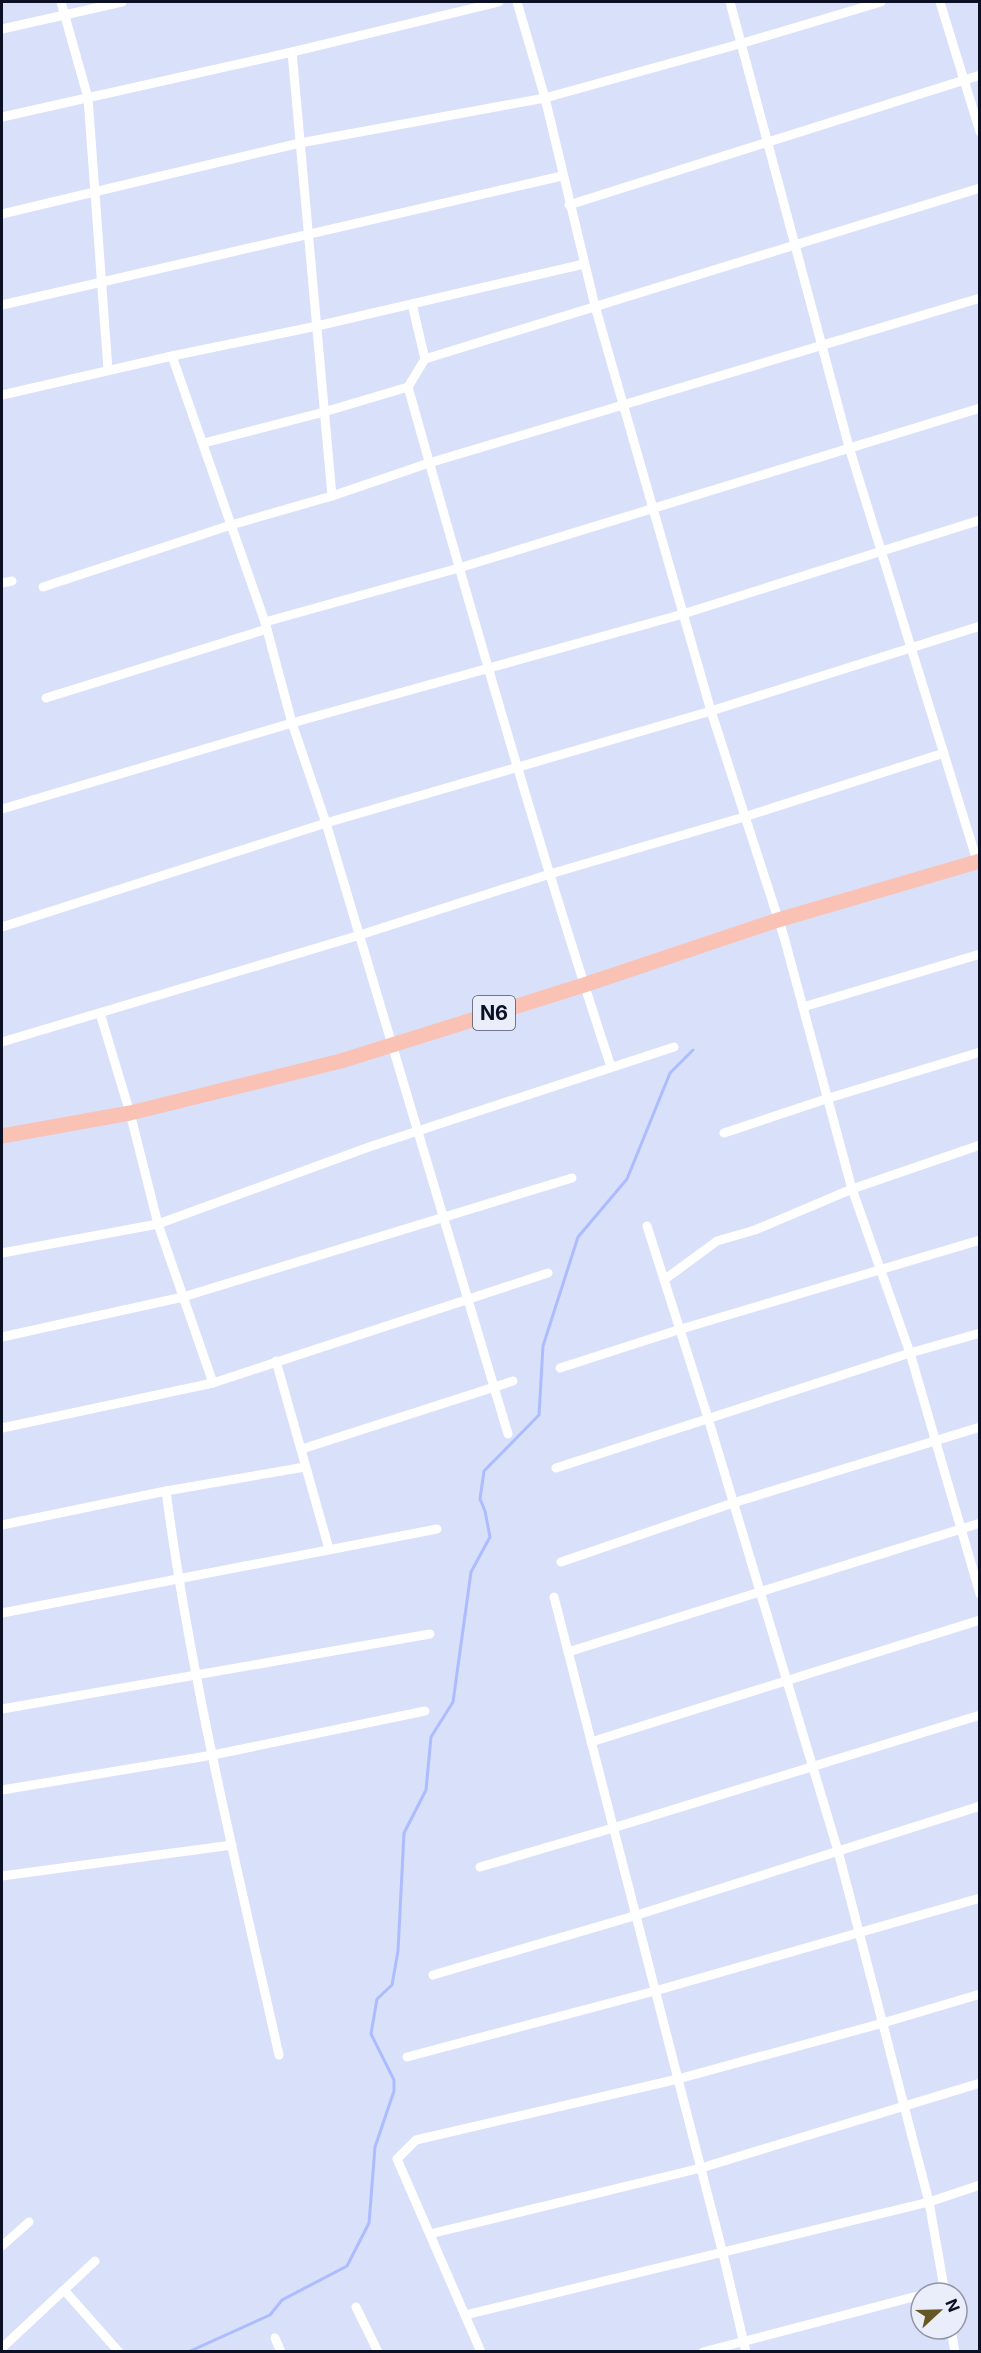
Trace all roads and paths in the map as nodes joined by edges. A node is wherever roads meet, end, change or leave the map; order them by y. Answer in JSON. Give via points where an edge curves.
{"nodes":[{"id":1,"x":60,"y":2,"type":"edge"},
{"id":2,"x":122,"y":2,"type":"edge"},
{"id":3,"x":499,"y":2,"type":"edge"},
{"id":4,"x":517,"y":2,"type":"edge"},
{"id":5,"x":730,"y":2,"type":"edge"},
{"id":6,"x":881,"y":2,"type":"edge"},
{"id":7,"x":940,"y":2,"type":"edge"},
{"id":8,"x":64,"y":15,"type":"junction"},
{"id":9,"x":2,"y":29,"type":"edge"},
{"id":10,"x":743,"y":43,"type":"junction"},
{"id":11,"x":292,"y":52,"type":"junction"},
{"id":12,"x":980,"y":75,"type":"edge"},
{"id":13,"x":964,"y":80,"type":"junction"},
{"id":14,"x":88,"y":98,"type":"junction"},
{"id":15,"x":544,"y":98,"type":"junction"},
{"id":16,"x":2,"y":117,"type":"edge"},
{"id":17,"x":980,"y":132,"type":"edge"},
{"id":18,"x":769,"y":141,"type":"junction"},
{"id":19,"x":300,"y":143,"type":"junction"},
{"id":20,"x":562,"y":176,"type":"junction"},
{"id":21,"x":980,"y":188,"type":"edge"},
{"id":22,"x":95,"y":192,"type":"junction"},
{"id":23,"x":569,"y":205,"type":"junction"},
{"id":24,"x":2,"y":214,"type":"edge"},
{"id":25,"x":308,"y":235,"type":"junction"},
{"id":26,"x":796,"y":243,"type":"junction"},
{"id":27,"x":585,"y":264,"type":"junction"},
{"id":28,"x":103,"y":282,"type":"junction"},
{"id":29,"x":980,"y":298,"type":"edge"},
{"id":30,"x":412,"y":304,"type":"junction"},
{"id":31,"x":2,"y":305,"type":"edge"},
{"id":32,"x":595,"y":306,"type":"junction"},
{"id":33,"x":317,"y":326,"type":"junction"},
{"id":34,"x":822,"y":345,"type":"junction"},
{"id":35,"x":172,"y":356,"type":"junction"},
{"id":36,"x":425,"y":359,"type":"junction"},
{"id":37,"x":108,"y":370,"type":"junction"},
{"id":38,"x":408,"y":387,"type":"junction"},
{"id":39,"x":2,"y":395,"type":"edge"},
{"id":40,"x":624,"y":403,"type":"junction"},
{"id":41,"x":980,"y":408,"type":"edge"},
{"id":42,"x":324,"y":412,"type":"junction"},
{"id":43,"x":204,"y":443,"type":"junction"},
{"id":44,"x":849,"y":447,"type":"junction"},
{"id":45,"x":429,"y":462,"type":"junction"},
{"id":46,"x":332,"y":496,"type":"junction"},
{"id":47,"x":653,"y":510,"type":"junction"},
{"id":48,"x":980,"y":520,"type":"edge"},
{"id":49,"x":231,"y":525,"type":"junction"},
{"id":50,"x":882,"y":551,"type":"junction"},
{"id":51,"x":459,"y":568,"type":"junction"},
{"id":52,"x":12,"y":581,"type":"dead end"},
{"id":53,"x":2,"y":583,"type":"edge"},
{"id":54,"x":43,"y":587,"type":"dead end"},
{"id":55,"x":683,"y":614,"type":"junction"},
{"id":56,"x":266,"y":626,"type":"junction"},
{"id":57,"x":980,"y":626,"type":"edge"},
{"id":58,"x":911,"y":647,"type":"junction"},
{"id":59,"x":488,"y":669,"type":"junction"},
{"id":60,"x":46,"y":698,"type":"dead end"},
{"id":61,"x":711,"y":711,"type":"junction"},
{"id":62,"x":292,"y":723,"type":"junction"},
{"id":63,"x":944,"y":753,"type":"junction"},
{"id":64,"x":518,"y":766,"type":"junction"},
{"id":65,"x":2,"y":809,"type":"edge"},
{"id":66,"x":744,"y":817,"type":"junction"},
{"id":67,"x":326,"y":823,"type":"junction"},
{"id":68,"x":979,"y":864,"type":"edge"},
{"id":69,"x":550,"y":874,"type":"junction"},
{"id":70,"x":778,"y":920,"type":"junction"},
{"id":71,"x":2,"y":927,"type":"edge"},
{"id":72,"x":360,"y":935,"type":"junction"},
{"id":73,"x":980,"y":954,"type":"edge"},
{"id":74,"x":584,"y":985,"type":"junction"},
{"id":75,"x":803,"y":1007,"type":"junction"},
{"id":76,"x":100,"y":1013,"type":"junction"},
{"id":77,"x":2,"y":1042,"type":"edge"},
{"id":78,"x":393,"y":1045,"type":"junction"},
{"id":79,"x":674,"y":1047,"type":"dead end"},
{"id":80,"x":980,"y":1052,"type":"edge"},
{"id":81,"x":611,"y":1067,"type":"junction"},
{"id":82,"x":829,"y":1098,"type":"junction"},
{"id":83,"x":130,"y":1113,"type":"junction"},
{"id":84,"x":417,"y":1131,"type":"junction"},
{"id":85,"x":724,"y":1133,"type":"dead end"},
{"id":86,"x":2,"y":1136,"type":"edge"},
{"id":87,"x":980,"y":1145,"type":"edge"},
{"id":88,"x":572,"y":1178,"type":"dead end"},
{"id":89,"x":852,"y":1189,"type":"junction"},
{"id":90,"x":442,"y":1218,"type":"junction"},
{"id":91,"x":158,"y":1224,"type":"junction"},
{"id":92,"x":646,"y":1226,"type":"dead end"},
{"id":93,"x":980,"y":1240,"type":"edge"},
{"id":94,"x":2,"y":1253,"type":"edge"},
{"id":95,"x":882,"y":1269,"type":"junction"},
{"id":96,"x":548,"y":1274,"type":"dead end"},
{"id":97,"x":664,"y":1280,"type":"junction"},
{"id":98,"x":183,"y":1297,"type":"junction"},
{"id":99,"x":466,"y":1299,"type":"junction"},
{"id":100,"x":678,"y":1330,"type":"junction"},
{"id":101,"x":980,"y":1333,"type":"edge"},
{"id":102,"x":2,"y":1337,"type":"edge"},
{"id":103,"x":910,"y":1353,"type":"junction"},
{"id":104,"x":276,"y":1361,"type":"junction"},
{"id":105,"x":560,"y":1368,"type":"dead end"},
{"id":106,"x":513,"y":1381,"type":"dead end"},
{"id":107,"x":213,"y":1383,"type":"junction"},
{"id":108,"x":494,"y":1387,"type":"junction"},
{"id":109,"x":708,"y":1418,"type":"junction"},
{"id":110,"x":980,"y":1427,"type":"edge"},
{"id":111,"x":2,"y":1428,"type":"edge"},
{"id":112,"x":508,"y":1434,"type":"dead end"},
{"id":113,"x":935,"y":1441,"type":"junction"},
{"id":114,"x":302,"y":1449,"type":"junction"},
{"id":115,"x":305,"y":1467,"type":"junction"},
{"id":116,"x":556,"y":1468,"type":"dead end"},
{"id":117,"x":166,"y":1491,"type":"junction"},
{"id":118,"x":733,"y":1503,"type":"junction"},
{"id":119,"x":980,"y":1523,"type":"edge"},
{"id":120,"x":2,"y":1525,"type":"edge"},
{"id":121,"x":437,"y":1529,"type":"dead end"},
{"id":122,"x":961,"y":1529,"type":"junction"},
{"id":123,"x":329,"y":1549,"type":"junction"},
{"id":124,"x":561,"y":1562,"type":"dead end"},
{"id":125,"x":178,"y":1580,"type":"junction"},
{"id":126,"x":759,"y":1592,"type":"junction"},
{"id":127,"x":980,"y":1594,"type":"edge"},
{"id":128,"x":554,"y":1597,"type":"dead end"},
{"id":129,"x":2,"y":1613,"type":"edge"},
{"id":130,"x":980,"y":1620,"type":"edge"},
{"id":131,"x":430,"y":1634,"type":"dead end"},
{"id":132,"x":568,"y":1652,"type":"junction"},
{"id":133,"x":195,"y":1674,"type":"junction"},
{"id":134,"x":786,"y":1681,"type":"junction"},
{"id":135,"x":2,"y":1709,"type":"edge"},
{"id":136,"x":424,"y":1711,"type":"dead end"},
{"id":137,"x":980,"y":1715,"type":"edge"},
{"id":138,"x":591,"y":1742,"type":"junction"},
{"id":139,"x":213,"y":1755,"type":"junction"},
{"id":140,"x":813,"y":1766,"type":"junction"},
{"id":141,"x":2,"y":1790,"type":"edge"},
{"id":142,"x":980,"y":1806,"type":"edge"},
{"id":143,"x":614,"y":1828,"type":"junction"},
{"id":144,"x":232,"y":1845,"type":"junction"},
{"id":145,"x":838,"y":1851,"type":"junction"},
{"id":146,"x":480,"y":1867,"type":"dead end"},
{"id":147,"x":2,"y":1876,"type":"edge"},
{"id":148,"x":980,"y":1898,"type":"edge"},
{"id":149,"x":634,"y":1916,"type":"junction"},
{"id":150,"x":859,"y":1933,"type":"junction"},
{"id":151,"x":433,"y":1975,"type":"dead end"},
{"id":152,"x":655,"y":1991,"type":"junction"},
{"id":153,"x":980,"y":1994,"type":"edge"},
{"id":154,"x":883,"y":2024,"type":"junction"},
{"id":155,"x":279,"y":2055,"type":"dead end"},
{"id":156,"x":407,"y":2056,"type":"dead end"},
{"id":157,"x":678,"y":2079,"type":"junction"},
{"id":158,"x":980,"y":2083,"type":"edge"},
{"id":159,"x":904,"y":2106,"type":"junction"},
{"id":160,"x":701,"y":2168,"type":"junction"},
{"id":161,"x":980,"y":2185,"type":"edge"},
{"id":162,"x":929,"y":2202,"type":"junction"},
{"id":163,"x":29,"y":2222,"type":"dead end"},
{"id":164,"x":430,"y":2234,"type":"junction"},
{"id":165,"x":2,"y":2246,"type":"edge"},
{"id":166,"x":723,"y":2254,"type":"junction"},
{"id":167,"x":95,"y":2261,"type":"dead end"},
{"id":168,"x":942,"y":2281,"type":"edge"},
{"id":169,"x":64,"y":2289,"type":"junction"},
{"id":170,"x":909,"y":2298,"type":"edge"},
{"id":171,"x":356,"y":2307,"type":"dead end"},
{"id":172,"x":465,"y":2315,"type":"junction"},
{"id":173,"x":2,"y":2333,"type":"edge"},
{"id":174,"x":275,"y":2338,"type":"dead end"},
{"id":175,"x":744,"y":2341,"type":"junction"},
{"id":176,"x":5,"y":2345,"type":"edge"},
{"id":177,"x":120,"y":2352,"type":"edge"},
{"id":178,"x":281,"y":2352,"type":"edge"},
{"id":179,"x":378,"y":2352,"type":"edge"},
{"id":180,"x":481,"y":2352,"type":"edge"},
{"id":181,"x":703,"y":2352,"type":"edge"},
{"id":182,"x":746,"y":2352,"type":"edge"}],
"edges":[{"from":1,"to":8,"type":"street"},
{"from":2,"to":8,"type":"street"},
{"from":3,"to":11,"type":"street"},
{"from":4,"to":15,"type":"street"},
{"from":5,"to":10,"type":"street"},
{"from":6,"to":10,"type":"street"},
{"from":7,"to":13,"type":"street"},
{"from":8,"to":9,"type":"street"},
{"from":8,"to":14,"type":"street"},
{"from":10,"to":15,"type":"street"},
{"from":10,"to":18,"type":"street"},
{"from":11,"to":14,"type":"street"},
{"from":11,"to":19,"type":"street"},
{"from":12,"to":13,"type":"street"},
{"from":13,"to":17,"type":"street"},
{"from":13,"to":18,"type":"street"},
{"from":14,"to":16,"type":"street"},
{"from":14,"to":22,"type":"street"},
{"from":15,"to":19,"type":"street"},
{"from":15,"to":20,"type":"street"},
{"from":18,"to":23,"type":"street"},
{"from":18,"to":26,"type":"street"},
{"from":19,"to":22,"type":"street"},
{"from":19,"to":25,"type":"street"},
{"from":20,"to":23,"type":"street"},
{"from":20,"to":25,"type":"street"},
{"from":21,"to":26,"type":"street"},
{"from":22,"to":24,"type":"street"},
{"from":22,"to":28,"type":"street"},
{"from":23,"to":27,"type":"street"},
{"from":25,"to":28,"type":"street"},
{"from":25,"to":33,"type":"street"},
{"from":26,"to":32,"type":"street"},
{"from":26,"to":34,"type":"street"},
{"from":27,"to":30,"type":"street"},
{"from":27,"to":32,"type":"street"},
{"from":28,"to":31,"type":"street"},
{"from":28,"to":37,"type":"street"},
{"from":29,"to":34,"type":"street"},
{"from":30,"to":33,"type":"street"},
{"from":30,"to":36,"type":"street"},
{"from":32,"to":36,"type":"street"},
{"from":32,"to":40,"type":"street"},
{"from":33,"to":35,"type":"street"},
{"from":33,"to":42,"type":"street"},
{"from":34,"to":40,"type":"street"},
{"from":34,"to":44,"type":"street"},
{"from":35,"to":37,"type":"street"},
{"from":35,"to":43,"type":"street"},
{"from":36,"to":38,"type":"street"},
{"from":37,"to":39,"type":"street"},
{"from":38,"to":42,"type":"street"},
{"from":38,"to":45,"type":"street"},
{"from":40,"to":45,"type":"street"},
{"from":40,"to":47,"type":"street"},
{"from":41,"to":44,"type":"street"},
{"from":42,"to":43,"type":"street"},
{"from":42,"to":46,"type":"street"},
{"from":43,"to":49,"type":"street"},
{"from":44,"to":47,"type":"street"},
{"from":44,"to":50,"type":"street"},
{"from":45,"to":46,"type":"street"},
{"from":45,"to":51,"type":"street"},
{"from":46,"to":49,"type":"street"},
{"from":47,"to":51,"type":"street"},
{"from":47,"to":55,"type":"street"},
{"from":48,"to":50,"type":"street"},
{"from":49,"to":54,"type":"street"},
{"from":49,"to":56,"type":"street"},
{"from":50,"to":55,"type":"street"},
{"from":50,"to":58,"type":"street"},
{"from":51,"to":56,"type":"street"},
{"from":51,"to":59,"type":"street"},
{"from":52,"to":53,"type":"street"},
{"from":55,"to":59,"type":"street"},
{"from":55,"to":61,"type":"street"},
{"from":56,"to":60,"type":"street"},
{"from":56,"to":62,"type":"street"},
{"from":57,"to":58,"type":"street"},
{"from":58,"to":61,"type":"street"},
{"from":58,"to":63,"type":"street"},
{"from":59,"to":62,"type":"street"},
{"from":59,"to":64,"type":"street"},
{"from":61,"to":64,"type":"street"},
{"from":61,"to":66,"type":"street"},
{"from":62,"to":65,"type":"street"},
{"from":62,"to":67,"type":"street"},
{"from":63,"to":66,"type":"street"},
{"from":63,"to":68,"type":"street"},
{"from":64,"to":67,"type":"street"},
{"from":64,"to":69,"type":"street"},
{"from":66,"to":69,"type":"street"},
{"from":66,"to":70,"type":"street"},
{"from":67,"to":71,"type":"street"},
{"from":67,"to":72,"type":"street"},
{"from":68,"to":70,"type":"highway","number":"N6"},
{"from":69,"to":72,"type":"street"},
{"from":69,"to":74,"type":"street"},
{"from":70,"to":74,"type":"highway","number":"N6"},
{"from":70,"to":75,"type":"street"},
{"from":72,"to":76,"type":"street"},
{"from":72,"to":78,"type":"street"},
{"from":73,"to":75,"type":"street"},
{"from":74,"to":78,"type":"highway","number":"N6"},
{"from":74,"to":81,"type":"street"},
{"from":75,"to":82,"type":"street"},
{"from":76,"to":77,"type":"street"},
{"from":76,"to":83,"type":"street"},
{"from":78,"to":83,"type":"highway","number":"N6"},
{"from":78,"to":84,"type":"street"},
{"from":79,"to":81,"type":"street"},
{"from":80,"to":82,"type":"street"},
{"from":81,"to":84,"type":"street"},
{"from":82,"to":85,"type":"street"},
{"from":82,"to":89,"type":"street"},
{"from":83,"to":86,"type":"highway","number":"N6"},
{"from":83,"to":91,"type":"street"},
{"from":84,"to":90,"type":"street"},
{"from":84,"to":91,"type":"street"},
{"from":87,"to":89,"type":"street"},
{"from":88,"to":90,"type":"street"},
{"from":89,"to":95,"type":"street"},
{"from":89,"to":97,"type":"street","via":[[755,1230],[717,1241]]},
{"from":90,"to":98,"type":"street"},
{"from":90,"to":99,"type":"street"},
{"from":91,"to":94,"type":"street"},
{"from":91,"to":98,"type":"street"},
{"from":92,"to":97,"type":"street"},
{"from":93,"to":95,"type":"street"},
{"from":95,"to":100,"type":"street"},
{"from":95,"to":103,"type":"street"},
{"from":96,"to":99,"type":"street"},
{"from":97,"to":100,"type":"street"},
{"from":98,"to":102,"type":"street"},
{"from":98,"to":107,"type":"street"},
{"from":99,"to":104,"type":"street"},
{"from":99,"to":108,"type":"street"},
{"from":100,"to":105,"type":"street"},
{"from":100,"to":109,"type":"street"},
{"from":101,"to":103,"type":"street"},
{"from":103,"to":109,"type":"street"},
{"from":103,"to":113,"type":"street"},
{"from":104,"to":107,"type":"street"},
{"from":104,"to":114,"type":"street"},
{"from":106,"to":108,"type":"street"},
{"from":107,"to":111,"type":"street"},
{"from":108,"to":112,"type":"street"},
{"from":108,"to":114,"type":"street"},
{"from":109,"to":116,"type":"street"},
{"from":109,"to":118,"type":"street"},
{"from":110,"to":113,"type":"street"},
{"from":113,"to":118,"type":"street"},
{"from":113,"to":122,"type":"street"},
{"from":114,"to":115,"type":"street"},
{"from":115,"to":117,"type":"street"},
{"from":115,"to":123,"type":"street"},
{"from":117,"to":120,"type":"street"},
{"from":117,"to":125,"type":"street"},
{"from":118,"to":124,"type":"street"},
{"from":118,"to":126,"type":"street"},
{"from":119,"to":122,"type":"street"},
{"from":121,"to":123,"type":"street"},
{"from":122,"to":126,"type":"street"},
{"from":122,"to":127,"type":"street"},
{"from":123,"to":125,"type":"street"},
{"from":125,"to":129,"type":"street"},
{"from":125,"to":133,"type":"street"},
{"from":126,"to":132,"type":"street"},
{"from":126,"to":134,"type":"street"},
{"from":128,"to":132,"type":"street"},
{"from":130,"to":134,"type":"street"},
{"from":131,"to":133,"type":"street"},
{"from":132,"to":138,"type":"street"},
{"from":133,"to":135,"type":"street"},
{"from":133,"to":139,"type":"street"},
{"from":134,"to":138,"type":"street"},
{"from":134,"to":140,"type":"street"},
{"from":136,"to":139,"type":"street"},
{"from":137,"to":140,"type":"street"},
{"from":138,"to":143,"type":"street"},
{"from":139,"to":141,"type":"street"},
{"from":139,"to":144,"type":"street"},
{"from":140,"to":143,"type":"street"},
{"from":140,"to":145,"type":"street"},
{"from":142,"to":145,"type":"street"},
{"from":143,"to":146,"type":"street"},
{"from":143,"to":149,"type":"street"},
{"from":144,"to":147,"type":"street"},
{"from":144,"to":155,"type":"street"},
{"from":145,"to":149,"type":"street"},
{"from":145,"to":150,"type":"street"},
{"from":148,"to":150,"type":"street"},
{"from":149,"to":151,"type":"street"},
{"from":149,"to":152,"type":"street"},
{"from":150,"to":152,"type":"street"},
{"from":150,"to":154,"type":"street"},
{"from":152,"to":156,"type":"street"},
{"from":152,"to":157,"type":"street"},
{"from":153,"to":154,"type":"street"},
{"from":154,"to":157,"type":"street"},
{"from":154,"to":159,"type":"street"},
{"from":157,"to":160,"type":"street"},
{"from":157,"to":164,"type":"street","via":[[416,2140],[397,2159]]},
{"from":158,"to":159,"type":"street"},
{"from":159,"to":160,"type":"street"},
{"from":159,"to":162,"type":"street"},
{"from":160,"to":164,"type":"street"},
{"from":160,"to":166,"type":"street"},
{"from":161,"to":162,"type":"street"},
{"from":162,"to":166,"type":"street"},
{"from":162,"to":168,"type":"street"},
{"from":163,"to":165,"type":"street"},
{"from":164,"to":172,"type":"street"},
{"from":166,"to":172,"type":"street"},
{"from":166,"to":175,"type":"street"},
{"from":167,"to":169,"type":"street"},
{"from":169,"to":176,"type":"street"},
{"from":169,"to":177,"type":"street"},
{"from":170,"to":175,"type":"street"},
{"from":171,"to":179,"type":"street"},
{"from":172,"to":180,"type":"street"},
{"from":173,"to":176,"type":"street"},
{"from":174,"to":178,"type":"street"},
{"from":175,"to":181,"type":"street"},
{"from":175,"to":182,"type":"street"}]}
